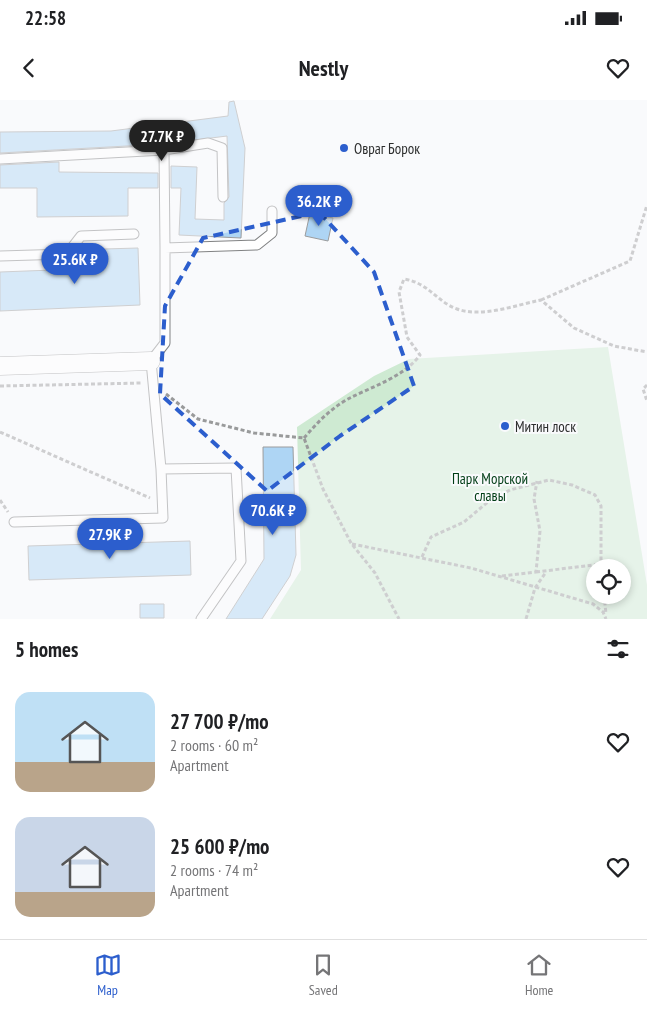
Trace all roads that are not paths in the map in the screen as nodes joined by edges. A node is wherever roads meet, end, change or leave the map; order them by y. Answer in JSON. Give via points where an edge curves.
{"nodes":[{"id":1,"x":164,"y":150,"type":"junction"},
{"id":2,"x":0,"y":159,"type":"edge"},
{"id":3,"x":223,"y":197,"type":"dead end"},
{"id":4,"x":272,"y":211,"type":"dead end"},
{"id":5,"x":134,"y":234,"type":"dead end"},
{"id":6,"x":165,"y":248,"type":"junction"},
{"id":7,"x":0,"y":256,"type":"edge"},
{"id":8,"x":152,"y":361,"type":"junction"},
{"id":9,"x":0,"y":366,"type":"edge"},
{"id":10,"x":160,"y":469,"type":"junction"},
{"id":11,"x":14,"y":522,"type":"dead end"},
{"id":12,"x":201,"y":619,"type":"edge"}],
"edges":[{"from":1,"to":2,"type":"lane"},
{"from":1,"to":3,"type":"lane","via":[[208,143],[222,148]]},
{"from":1,"to":6,"type":"lane"},
{"from":4,"to":6,"type":"lane","via":[[272,233],[257,245]]},
{"from":5,"to":7,"type":"lane","via":[[81,236],[67,254]]},
{"from":6,"to":8,"type":"lane","via":[[165,343]]},
{"from":8,"to":9,"type":"street"},
{"from":8,"to":10,"type":"lane"},
{"from":10,"to":11,"type":"lane","via":[[163,518]]},
{"from":10,"to":12,"type":"lane","via":[[236,468],[241,561]]}]}
